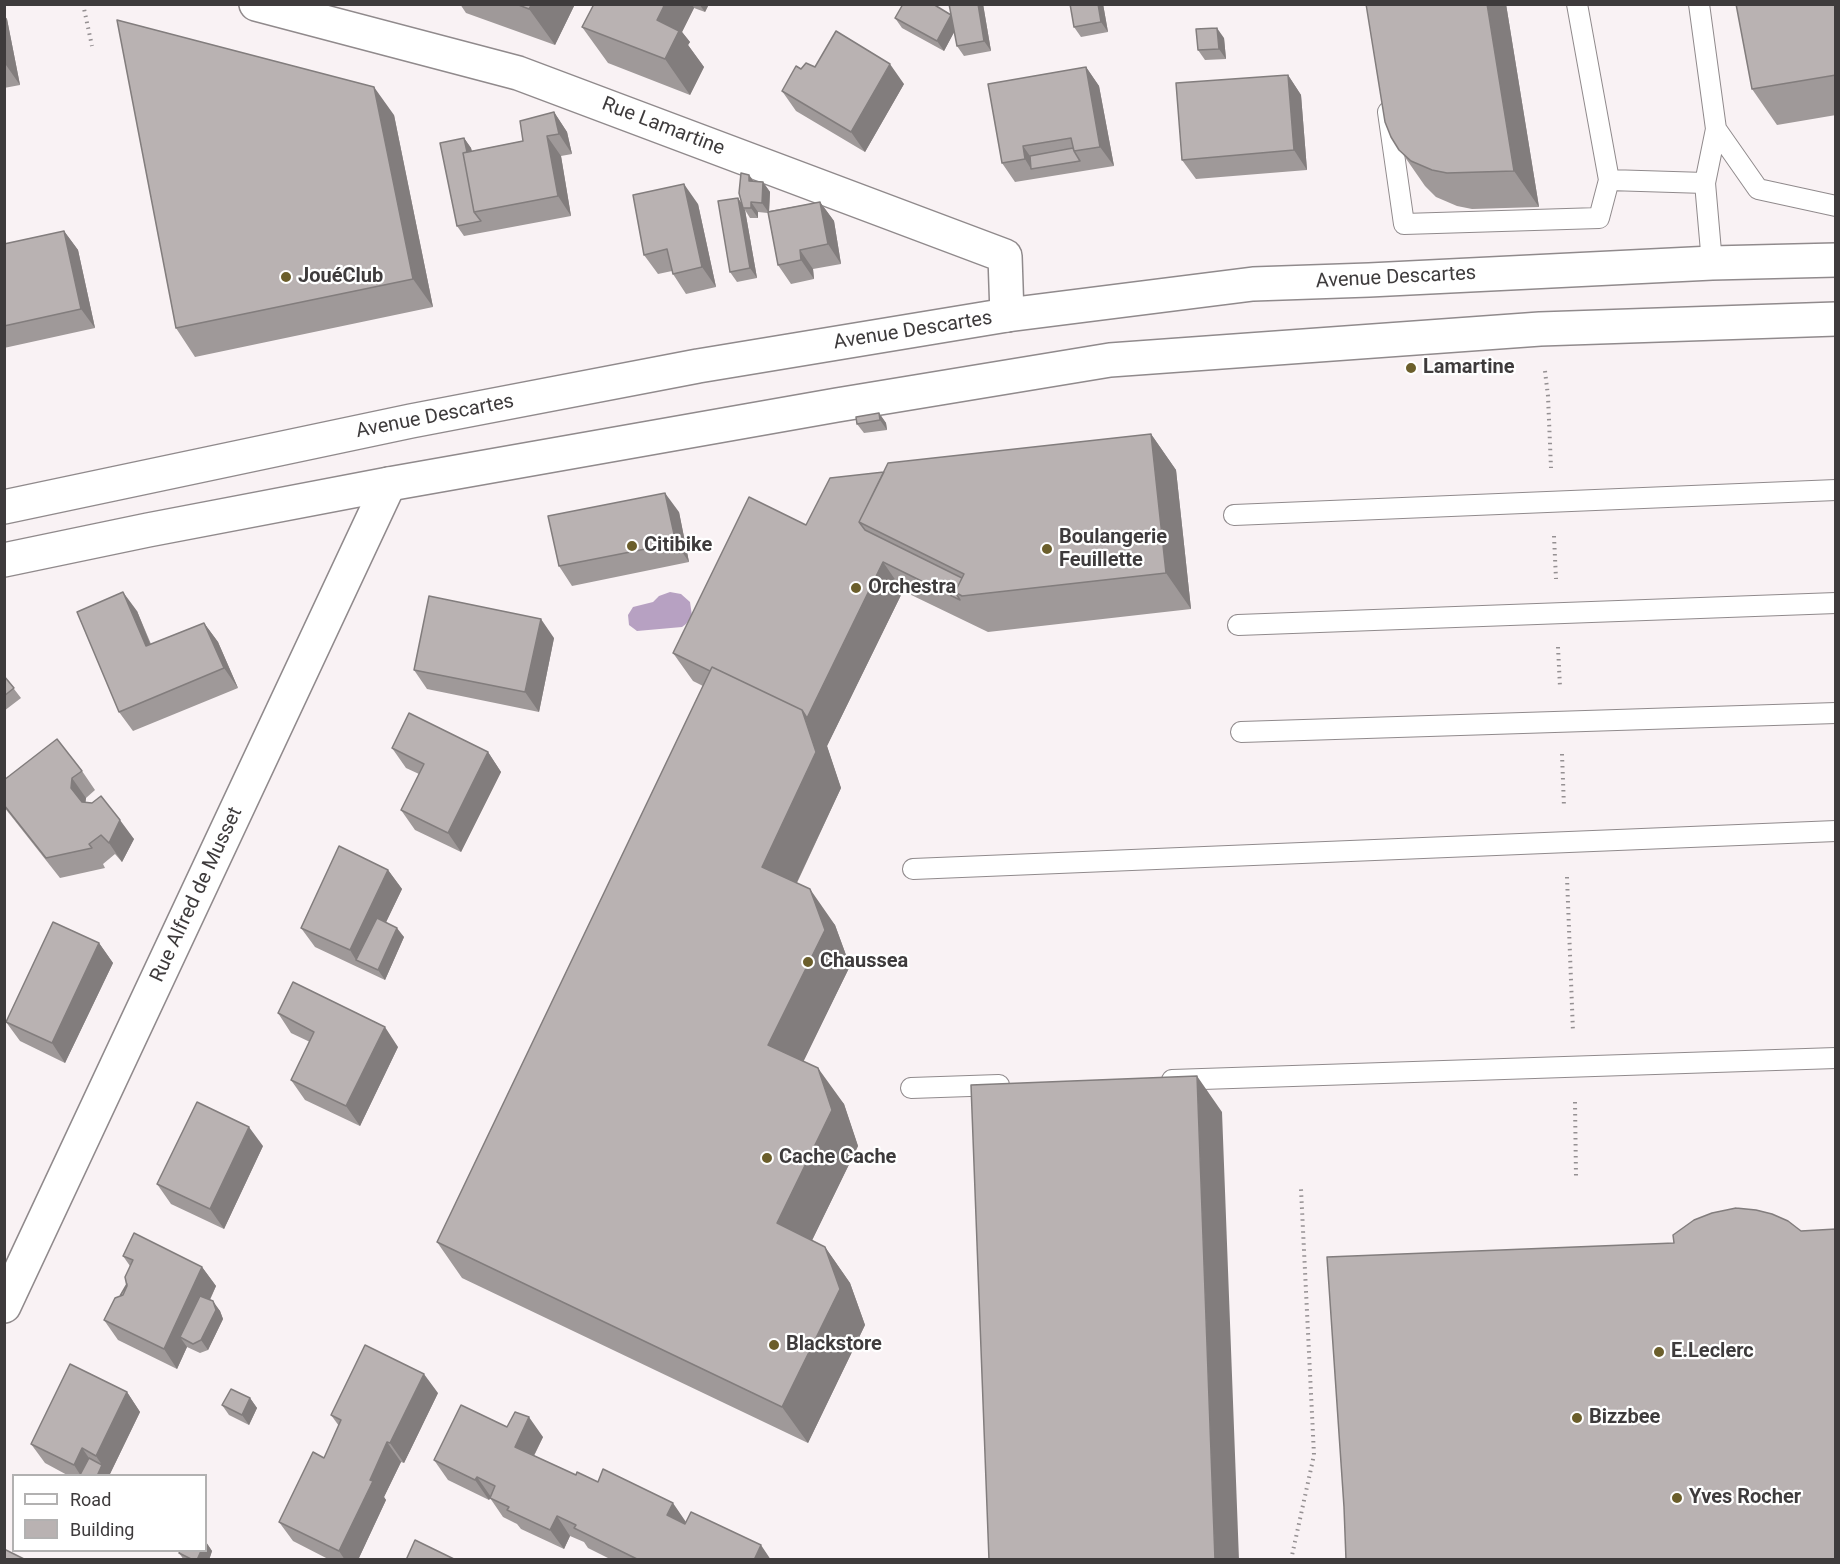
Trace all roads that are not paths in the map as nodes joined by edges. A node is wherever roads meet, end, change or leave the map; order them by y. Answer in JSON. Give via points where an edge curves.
{"nodes":[{"id":1,"x":256,"y":4,"type":"edge"},
{"id":2,"x":1577,"y":4,"type":"edge"},
{"id":3,"x":1699,"y":4,"type":"edge"},
{"id":4,"x":1386,"y":97,"type":"edge"},
{"id":5,"x":1716,"y":129,"type":"junction"},
{"id":6,"x":1609,"y":180,"type":"junction"},
{"id":7,"x":1705,"y":183,"type":"junction"},
{"id":8,"x":1836,"y":206,"type":"edge"},
{"id":9,"x":1836,"y":260,"type":"edge"},
{"id":10,"x":1712,"y":263,"type":"junction"},
{"id":11,"x":1007,"y":315,"type":"junction"},
{"id":12,"x":1836,"y":319,"type":"edge"},
{"id":13,"x":389,"y":484,"type":"junction"},
{"id":14,"x":1836,"y":490,"type":"edge"},
{"id":15,"x":4,"y":507,"type":"edge"},
{"id":16,"x":1234,"y":515,"type":"dead end"},
{"id":17,"x":4,"y":560,"type":"edge"},
{"id":18,"x":1836,"y":603,"type":"edge"},
{"id":19,"x":1238,"y":625,"type":"dead end"},
{"id":20,"x":1836,"y":713,"type":"edge"},
{"id":21,"x":1241,"y":732,"type":"dead end"},
{"id":22,"x":1836,"y":831,"type":"edge"},
{"id":23,"x":913,"y":868,"type":"dead end"},
{"id":24,"x":1836,"y":1058,"type":"edge"},
{"id":25,"x":1148,"y":1080,"type":"edge"},
{"id":26,"x":1018,"y":1085,"type":"edge"},
{"id":27,"x":911,"y":1088,"type":"dead end"},
{"id":28,"x":4,"y":1306,"type":"edge"}],
"edges":[{"from":1,"to":11,"type":"main road","name":"Rue Lamartine","via":[[518,73],[1005,256]]},
{"from":2,"to":6,"type":"lane"},
{"from":3,"to":5,"type":"lane"},
{"from":4,"to":6,"type":"lane","via":[[1404,224],[1599,218]]},
{"from":5,"to":7,"type":"lane"},
{"from":5,"to":8,"type":"lane","via":[[1758,189]]},
{"from":6,"to":7,"type":"lane"},
{"from":7,"to":10,"type":"lane"},
{"from":9,"to":10,"type":"main road","name":"Avenue Descartes"},
{"from":10,"to":11,"type":"main road","name":"Avenue Descartes","via":[[1253,284]]},
{"from":11,"to":15,"type":"main road","name":"Avenue Descartes","via":[[698,366]]},
{"from":12,"to":13,"type":"main road","via":[[1540,328],[1110,360]]},
{"from":13,"to":17,"type":"main road"},
{"from":13,"to":28,"type":"main road","name":"Rue Alfred de Musset"},
{"from":14,"to":16,"type":"lane"},
{"from":18,"to":19,"type":"lane"},
{"from":20,"to":21,"type":"lane"},
{"from":22,"to":23,"type":"lane"},
{"from":24,"to":25,"type":"lane"},
{"from":26,"to":27,"type":"lane"}]}
